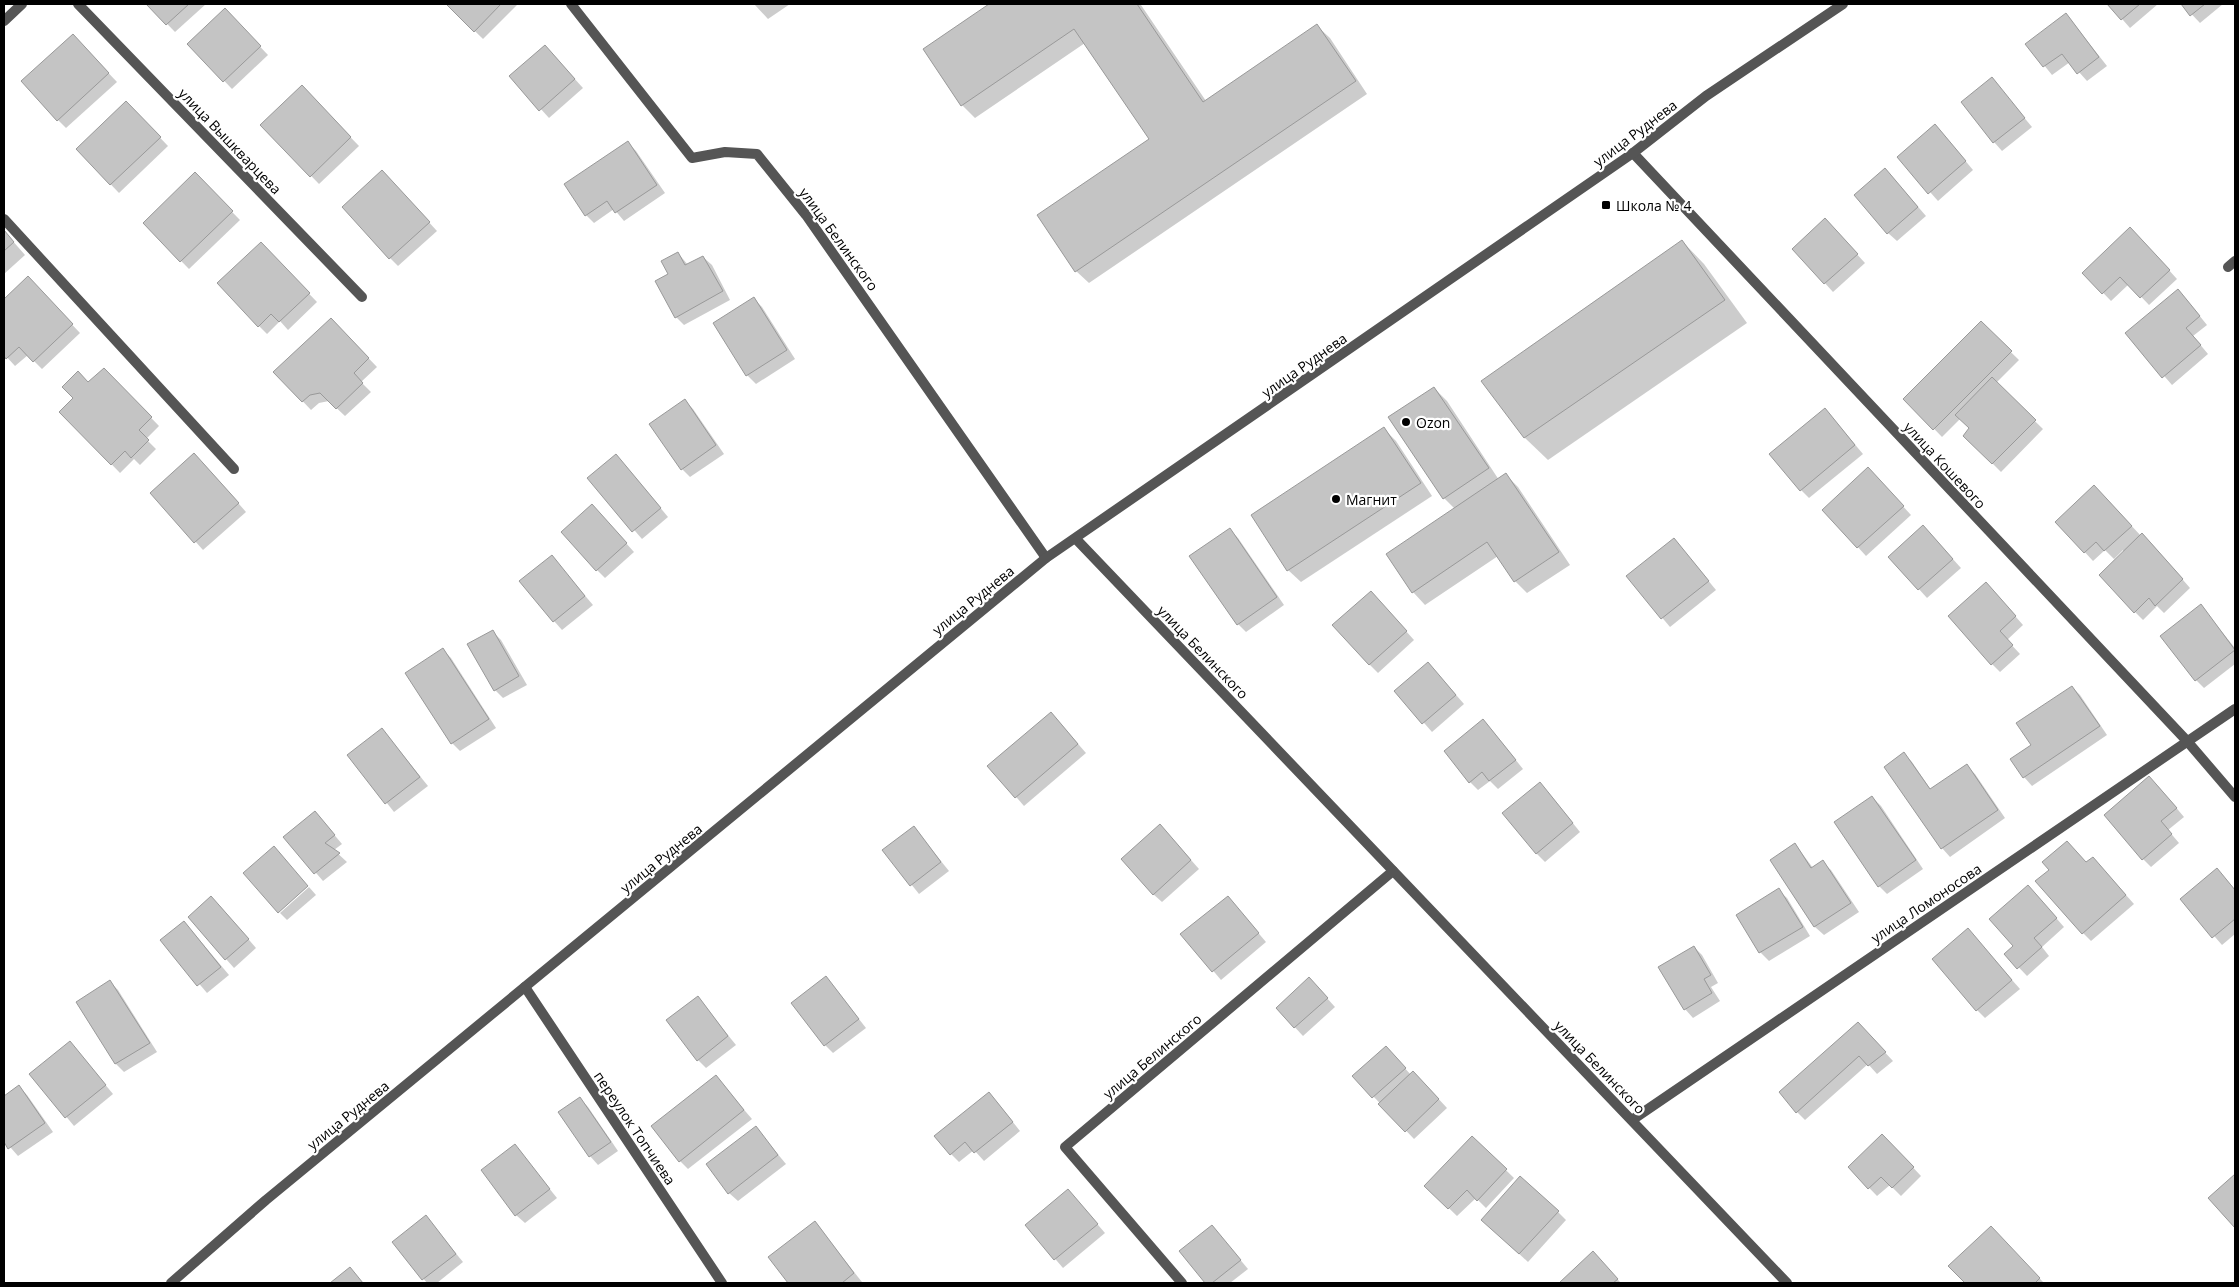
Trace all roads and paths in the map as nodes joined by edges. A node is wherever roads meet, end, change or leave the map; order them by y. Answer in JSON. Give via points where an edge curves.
{"nodes":[{"id":1,"x":22,"y":4,"type":"edge"},
{"id":2,"x":78,"y":4,"type":"edge"},
{"id":3,"x":571,"y":4,"type":"edge"},
{"id":4,"x":1843,"y":4,"type":"edge"},
{"id":5,"x":4,"y":21,"type":"edge"},
{"id":6,"x":1633,"y":153,"type":"junction"},
{"id":7,"x":4,"y":219,"type":"edge"},
{"id":8,"x":362,"y":297,"type":"dead end"},
{"id":9,"x":234,"y":469,"type":"dead end"},
{"id":10,"x":1076,"y":539,"type":"junction"},
{"id":11,"x":1046,"y":558,"type":"junction"},
{"id":12,"x":2235,"y":708,"type":"edge"},
{"id":13,"x":2187,"y":741,"type":"junction"},
{"id":14,"x":2235,"y":797,"type":"edge"},
{"id":15,"x":1393,"y":871,"type":"junction"},
{"id":16,"x":525,"y":987,"type":"junction"},
{"id":17,"x":1632,"y":1120,"type":"junction"},
{"id":18,"x":171,"y":1283,"type":"edge"},
{"id":19,"x":722,"y":1283,"type":"edge"},
{"id":20,"x":1182,"y":1283,"type":"edge"},
{"id":21,"x":1787,"y":1283,"type":"edge"}],
"edges":[{"from":1,"to":5,"type":"street"},
{"from":2,"to":8,"type":"street","name":"улица Вышкварцева"},
{"from":3,"to":11,"type":"street","name":"улица Белинского","via":[[692,158],[725,152],[757,154],[806,215]]},
{"from":4,"to":6,"type":"street","name":"улица Руднева","via":[[1706,96]]},
{"from":6,"to":10,"type":"street","name":"улица Руднева"},
{"from":6,"to":13,"type":"street","name":"улица Кошевого"},
{"from":7,"to":9,"type":"street"},
{"from":10,"to":11,"type":"street","name":"улица Руднева"},
{"from":10,"to":15,"type":"street","name":"улица Белинского"},
{"from":11,"to":16,"type":"street","name":"улица Руднева"},
{"from":12,"to":13,"type":"street","name":"улица Ломоносова"},
{"from":13,"to":14,"type":"street","name":"улица Кошевого"},
{"from":13,"to":17,"type":"street","name":"улица Ломоносова"},
{"from":15,"to":17,"type":"street","name":"улица Белинского"},
{"from":15,"to":20,"type":"street","name":"улица Белинского","via":[[1066,1147]]},
{"from":16,"to":18,"type":"street","name":"улица Руднева","via":[[266,1200]]},
{"from":16,"to":19,"type":"street","name":"переулок Топчиева"},
{"from":17,"to":21,"type":"street","name":"улица Белинского"}]}
